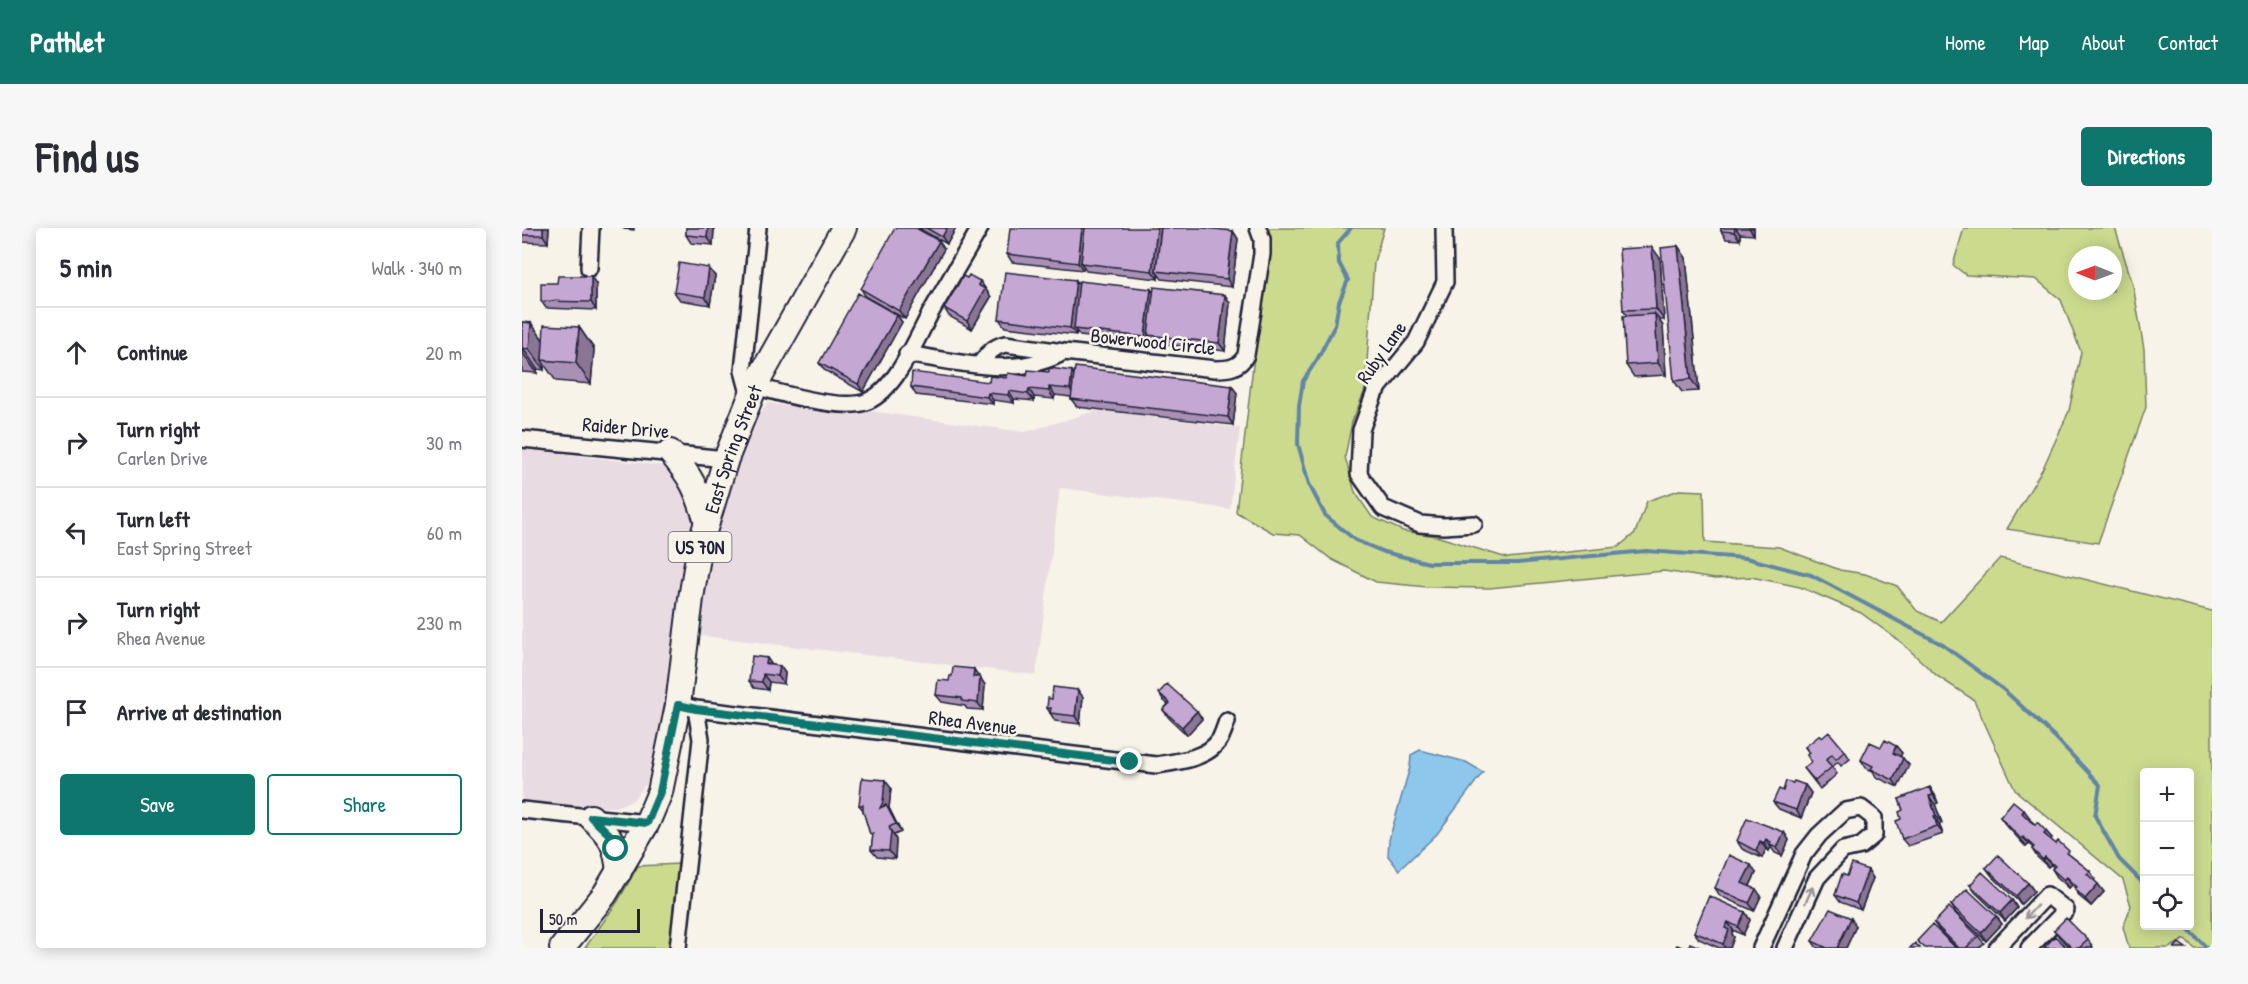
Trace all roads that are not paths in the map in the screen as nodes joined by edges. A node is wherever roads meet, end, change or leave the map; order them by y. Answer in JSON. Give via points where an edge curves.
{"nodes":[{"id":1,"x":591,"y":228,"type":"edge"},
{"id":2,"x":758,"y":228,"type":"edge"},
{"id":3,"x":844,"y":228,"type":"edge"},
{"id":4,"x":980,"y":228,"type":"edge"},
{"id":5,"x":1257,"y":228,"type":"edge"},
{"id":6,"x":1444,"y":228,"type":"edge"},
{"id":7,"x":589,"y":268,"type":"dead end"},
{"id":8,"x":1064,"y":352,"type":"junction"},
{"id":9,"x":907,"y":354,"type":"junction"},
{"id":10,"x":979,"y":365,"type":"junction"},
{"id":11,"x":752,"y":391,"type":"junction"},
{"id":12,"x":522,"y":439,"type":"edge"},
{"id":13,"x":670,"y":452,"type":"junction"},
{"id":14,"x":726,"y":459,"type":"junction"},
{"id":15,"x":706,"y":522,"type":"junction"},
{"id":16,"x":1474,"y":524,"type":"dead end"},
{"id":17,"x":687,"y":707,"type":"junction"},
{"id":18,"x":1227,"y":721,"type":"dead end"},
{"id":19,"x":522,"y":810,"type":"edge"},
{"id":20,"x":591,"y":817,"type":"junction"},
{"id":21,"x":647,"y":823,"type":"junction"},
{"id":22,"x":619,"y":872,"type":"junction"},
{"id":23,"x":562,"y":948,"type":"edge"},
{"id":24,"x":678,"y":948,"type":"edge"},
{"id":25,"x":1761,"y":948,"type":"edge"},
{"id":26,"x":1785,"y":948,"type":"edge"},
{"id":27,"x":1997,"y":948,"type":"edge"},
{"id":28,"x":2029,"y":948,"type":"edge"}],
"edges":[{"from":1,"to":7,"type":"street"},
{"from":2,"to":11,"type":"street","via":[[743,371]]},
{"from":3,"to":11,"type":"main road","name":"East Spring Street","number":"US 70N"},
{"from":4,"to":9,"type":"street"},
{"from":5,"to":8,"type":"street","name":"Bowerwood Circle","via":[[1262,254],[1246,355],[1238,366],[1215,369]]},
{"from":6,"to":16,"type":"street","name":"Ruby Lane","via":[[1445,282],[1416,342],[1375,392],[1361,430],[1359,474],[1383,508],[1420,524]]},
{"from":8,"to":10,"type":"street","name":"Bowerwood Circle","via":[[1035,364]]},
{"from":8,"to":10,"type":"street","name":"Bowerwood Circle","via":[[1005,344],[996,346]]},
{"from":9,"to":10,"type":"street","name":"Bowerwood Circle"},
{"from":9,"to":11,"type":"street","via":[[881,393],[866,402],[832,403]]},
{"from":11,"to":14,"type":"main road","name":"East Spring Street","number":"US 70N"},
{"from":12,"to":13,"type":"street","name":"Raider Drive"},
{"from":13,"to":14,"type":"street","name":"Raider Drive"},
{"from":13,"to":15,"type":"main road","via":[[689,474]]},
{"from":14,"to":15,"type":"main road","name":"East Spring Street","number":"US 70N"},
{"from":15,"to":17,"type":"main road","name":"East Spring Street","number":"US 70N","via":[[691,593]]},
{"from":17,"to":18,"type":"street","name":"Rhea Avenue","via":[[1155,765],[1201,754],[1219,741]]},
{"from":17,"to":21,"type":"main road","name":"East Spring Street","number":"US 70N"},
{"from":17,"to":24,"type":"street","via":[[700,739]]},
{"from":19,"to":20,"type":"street"},
{"from":20,"to":21,"type":"street"},
{"from":20,"to":22,"type":"main road","via":[[611,836]]},
{"from":21,"to":22,"type":"main road","name":"East Spring Street","number":"US 70N"},
{"from":22,"to":23,"type":"main road","name":"East Spring Street","number":"US 70N"},
{"from":26,"to":25,"type":"street","one_way":true,"via":[[1817,878],[1843,850],[1862,846],[1874,835],[1874,818],[1861,808],[1845,811],[1804,854]]},
{"from":28,"to":27,"type":"street","one_way":true,"via":[[2066,910],[2047,895]]}]}
